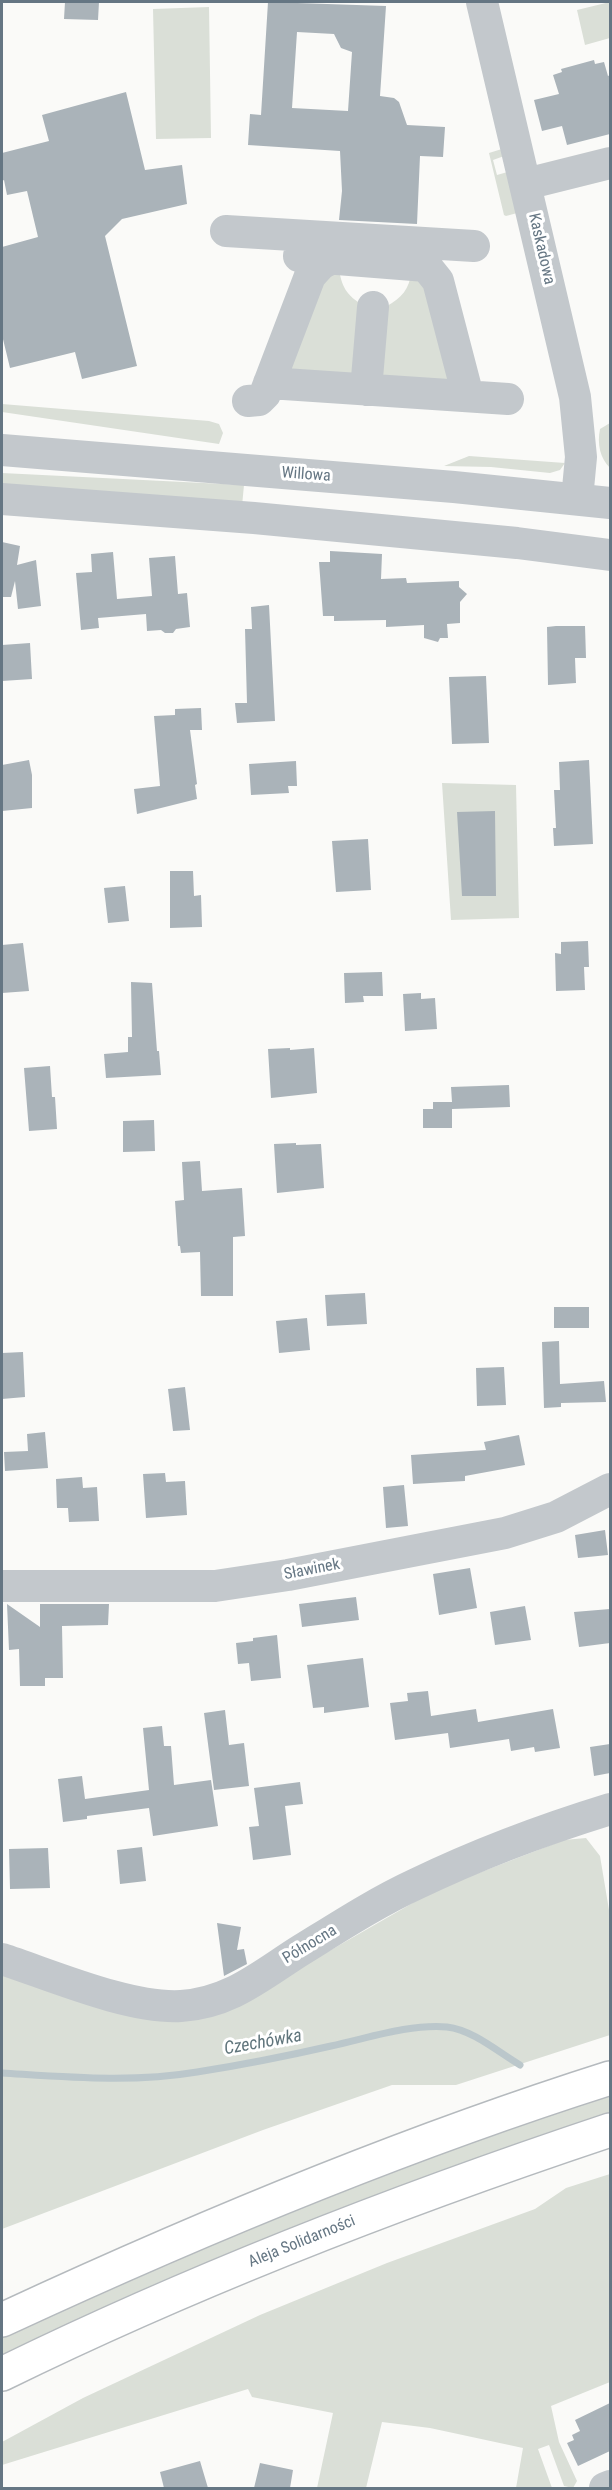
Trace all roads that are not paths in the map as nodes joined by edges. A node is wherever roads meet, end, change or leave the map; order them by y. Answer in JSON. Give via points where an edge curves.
{"nodes":[{"id":1,"x":482,"y":2,"type":"edge"},
{"id":2,"x":610,"y":163,"type":"edge"},
{"id":3,"x":526,"y":184,"type":"junction"},
{"id":4,"x":225,"y":231,"type":"dead end"},
{"id":5,"x":299,"y":246,"type":"junction"},
{"id":6,"x":474,"y":246,"type":"dead end"},
{"id":7,"x":332,"y":258,"type":"junction"},
{"id":8,"x":373,"y":307,"type":"dead end"},
{"id":9,"x":295,"y":312,"type":"junction"},
{"id":10,"x":366,"y":390,"type":"junction"},
{"id":11,"x":468,"y":396,"type":"junction"},
{"id":12,"x":508,"y":399,"type":"dead end"},
{"id":13,"x":2,"y":450,"type":"edge"},
{"id":14,"x":2,"y":498,"type":"edge"},
{"id":15,"x":577,"y":499,"type":"junction"},
{"id":16,"x":610,"y":503,"type":"edge"},
{"id":17,"x":610,"y":555,"type":"edge"},
{"id":18,"x":610,"y":1488,"type":"edge"},
{"id":19,"x":2,"y":1586,"type":"edge"},
{"id":20,"x":610,"y":1809,"type":"edge"},
{"id":21,"x":2,"y":1959,"type":"edge"},
{"id":22,"x":610,"y":2078,"type":"edge"},
{"id":23,"x":610,"y":2130,"type":"edge"},
{"id":24,"x":94,"y":2277,"type":"junction"},
{"id":25,"x":2,"y":2299,"type":"edge"},
{"id":26,"x":2,"y":2320,"type":"edge"},
{"id":27,"x":2,"y":2374,"type":"edge"},
{"id":28,"x":610,"y":2486,"type":"edge"},
{"id":29,"x":605,"y":2488,"type":"edge"}],
"edges":[{"from":1,"to":3,"type":"street","name":"Kaskadowa"},
{"from":2,"to":3,"type":"street"},
{"from":3,"to":15,"type":"street","name":"Kaskadowa","via":[[575,397],[581,457]]},
{"from":4,"to":5,"type":"street"},
{"from":5,"to":6,"type":"street"},
{"from":5,"to":7,"type":"street"},
{"from":5,"to":9,"type":"street"},
{"from":7,"to":9,"type":"street","via":[[310,276]]},
{"from":7,"to":11,"type":"street","via":[[426,266],[433,272]]},
{"from":8,"to":10,"type":"street"},
{"from":9,"to":10,"type":"street","via":[[259,392]]},
{"from":10,"to":11,"type":"street"},
{"from":11,"to":12,"type":"street"},
{"from":13,"to":15,"type":"street","name":"Willowa"},
{"from":14,"to":17,"type":"street","via":[[254,518]]},
{"from":15,"to":16,"type":"street","name":"Willowa"},
{"from":18,"to":19,"type":"street","name":"Sławinek","via":[[556,1516],[505,1533],[288,1575],[215,1586]]},
{"from":20,"to":21,"type":"street","name":"Północna","via":[[416,1884],[229,1995],[208,2002],[179,2006],[129,2000]]},
{"from":22,"to":24,"type":"main road","via":[[329,2179]]},
{"from":23,"to":27,"type":"main road","name":"Aleja Solidarności","via":[[456,2183],[285,2249],[146,2307]]},
{"from":24,"to":25,"type":"main road"},
{"from":24,"to":26,"type":"main road"},
{"from":28,"to":29,"type":"street"}]}
